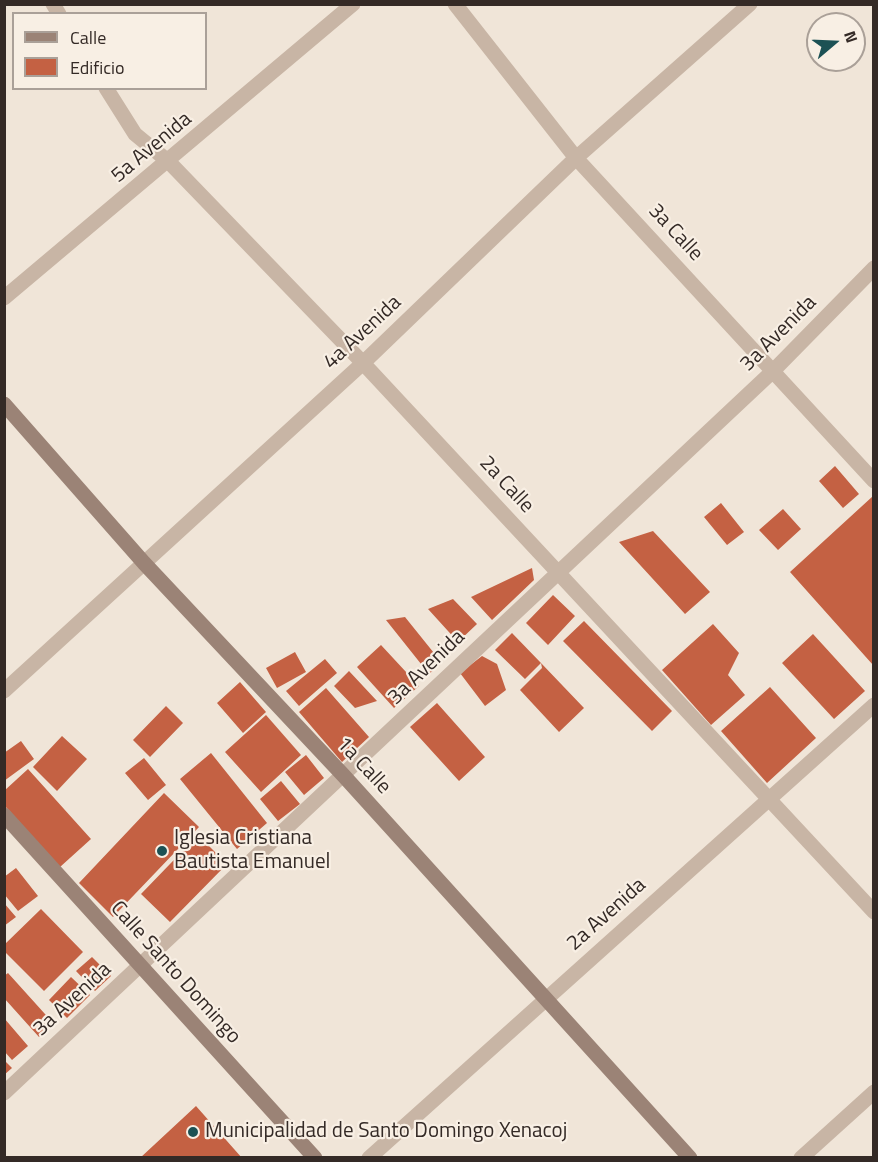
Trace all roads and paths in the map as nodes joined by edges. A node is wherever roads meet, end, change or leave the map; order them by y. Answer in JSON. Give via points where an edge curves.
{"nodes":[{"id":1,"x":353,"y":4,"type":"edge"},
{"id":2,"x":455,"y":4,"type":"edge"},
{"id":3,"x":750,"y":4,"type":"edge"},
{"id":4,"x":107,"y":90,"type":"edge"},
{"id":5,"x":576,"y":158,"type":"junction"},
{"id":6,"x":169,"y":162,"type":"junction"},
{"id":7,"x":873,"y":268,"type":"edge"},
{"id":8,"x":4,"y":298,"type":"edge"},
{"id":9,"x":363,"y":363,"type":"junction"},
{"id":10,"x":773,"y":371,"type":"junction"},
{"id":11,"x":4,"y":404,"type":"edge"},
{"id":12,"x":873,"y":481,"type":"edge"},
{"id":13,"x":144,"y":562,"type":"junction"},
{"id":14,"x":559,"y":572,"type":"junction"},
{"id":15,"x":4,"y":691,"type":"edge"},
{"id":16,"x":873,"y":705,"type":"edge"},
{"id":17,"x":344,"y":776,"type":"junction"},
{"id":18,"x":769,"y":800,"type":"junction"},
{"id":19,"x":4,"y":815,"type":"edge"},
{"id":20,"x":873,"y":912,"type":"edge"},
{"id":21,"x":140,"y":966,"type":"junction"},
{"id":22,"x":545,"y":998,"type":"junction"},
{"id":23,"x":873,"y":1092,"type":"edge"},
{"id":24,"x":4,"y":1093,"type":"edge"},
{"id":25,"x":315,"y":1158,"type":"edge"},
{"id":26,"x":369,"y":1158,"type":"edge"},
{"id":27,"x":690,"y":1158,"type":"edge"},
{"id":28,"x":801,"y":1158,"type":"edge"}],
"edges":[{"from":1,"to":6,"type":"street","name":"5a Avenida"},
{"from":2,"to":5,"type":"street","name":"3a Calle"},
{"from":3,"to":5,"type":"street","name":"4a Avenida"},
{"from":4,"to":6,"type":"street","name":"2a Calle","via":[[135,134]]},
{"from":5,"to":9,"type":"street","name":"4a Avenida"},
{"from":5,"to":10,"type":"street","name":"3a Calle"},
{"from":6,"to":8,"type":"street","name":"5a Avenida"},
{"from":6,"to":9,"type":"street","name":"2a Calle"},
{"from":7,"to":10,"type":"street","name":"3a Avenida"},
{"from":9,"to":13,"type":"street","name":"4a Avenida"},
{"from":9,"to":14,"type":"street","name":"2a Calle"},
{"from":10,"to":12,"type":"street","name":"3a Calle"},
{"from":10,"to":14,"type":"street","name":"3a Avenida"},
{"from":11,"to":13,"type":"main road","name":"1a Calle"},
{"from":13,"to":15,"type":"street","name":"4a Avenida"},
{"from":13,"to":17,"type":"main road","name":"1a Calle"},
{"from":14,"to":17,"type":"street","name":"3a Avenida"},
{"from":14,"to":18,"type":"street","name":"2a Calle"},
{"from":16,"to":18,"type":"street","name":"2a Avenida"},
{"from":17,"to":21,"type":"street","name":"3a Avenida"},
{"from":17,"to":22,"type":"main road","name":"1a Calle"},
{"from":18,"to":20,"type":"street","name":"2a Calle"},
{"from":18,"to":22,"type":"street","name":"2a Avenida"},
{"from":19,"to":21,"type":"main road","name":"Calle Santo Domingo"},
{"from":21,"to":24,"type":"street","name":"3a Avenida"},
{"from":21,"to":25,"type":"main road","name":"Calle Santo Domingo"},
{"from":22,"to":26,"type":"street","name":"2a Avenida"},
{"from":22,"to":27,"type":"main road","name":"1a Calle"},
{"from":23,"to":28,"type":"street"}]}
